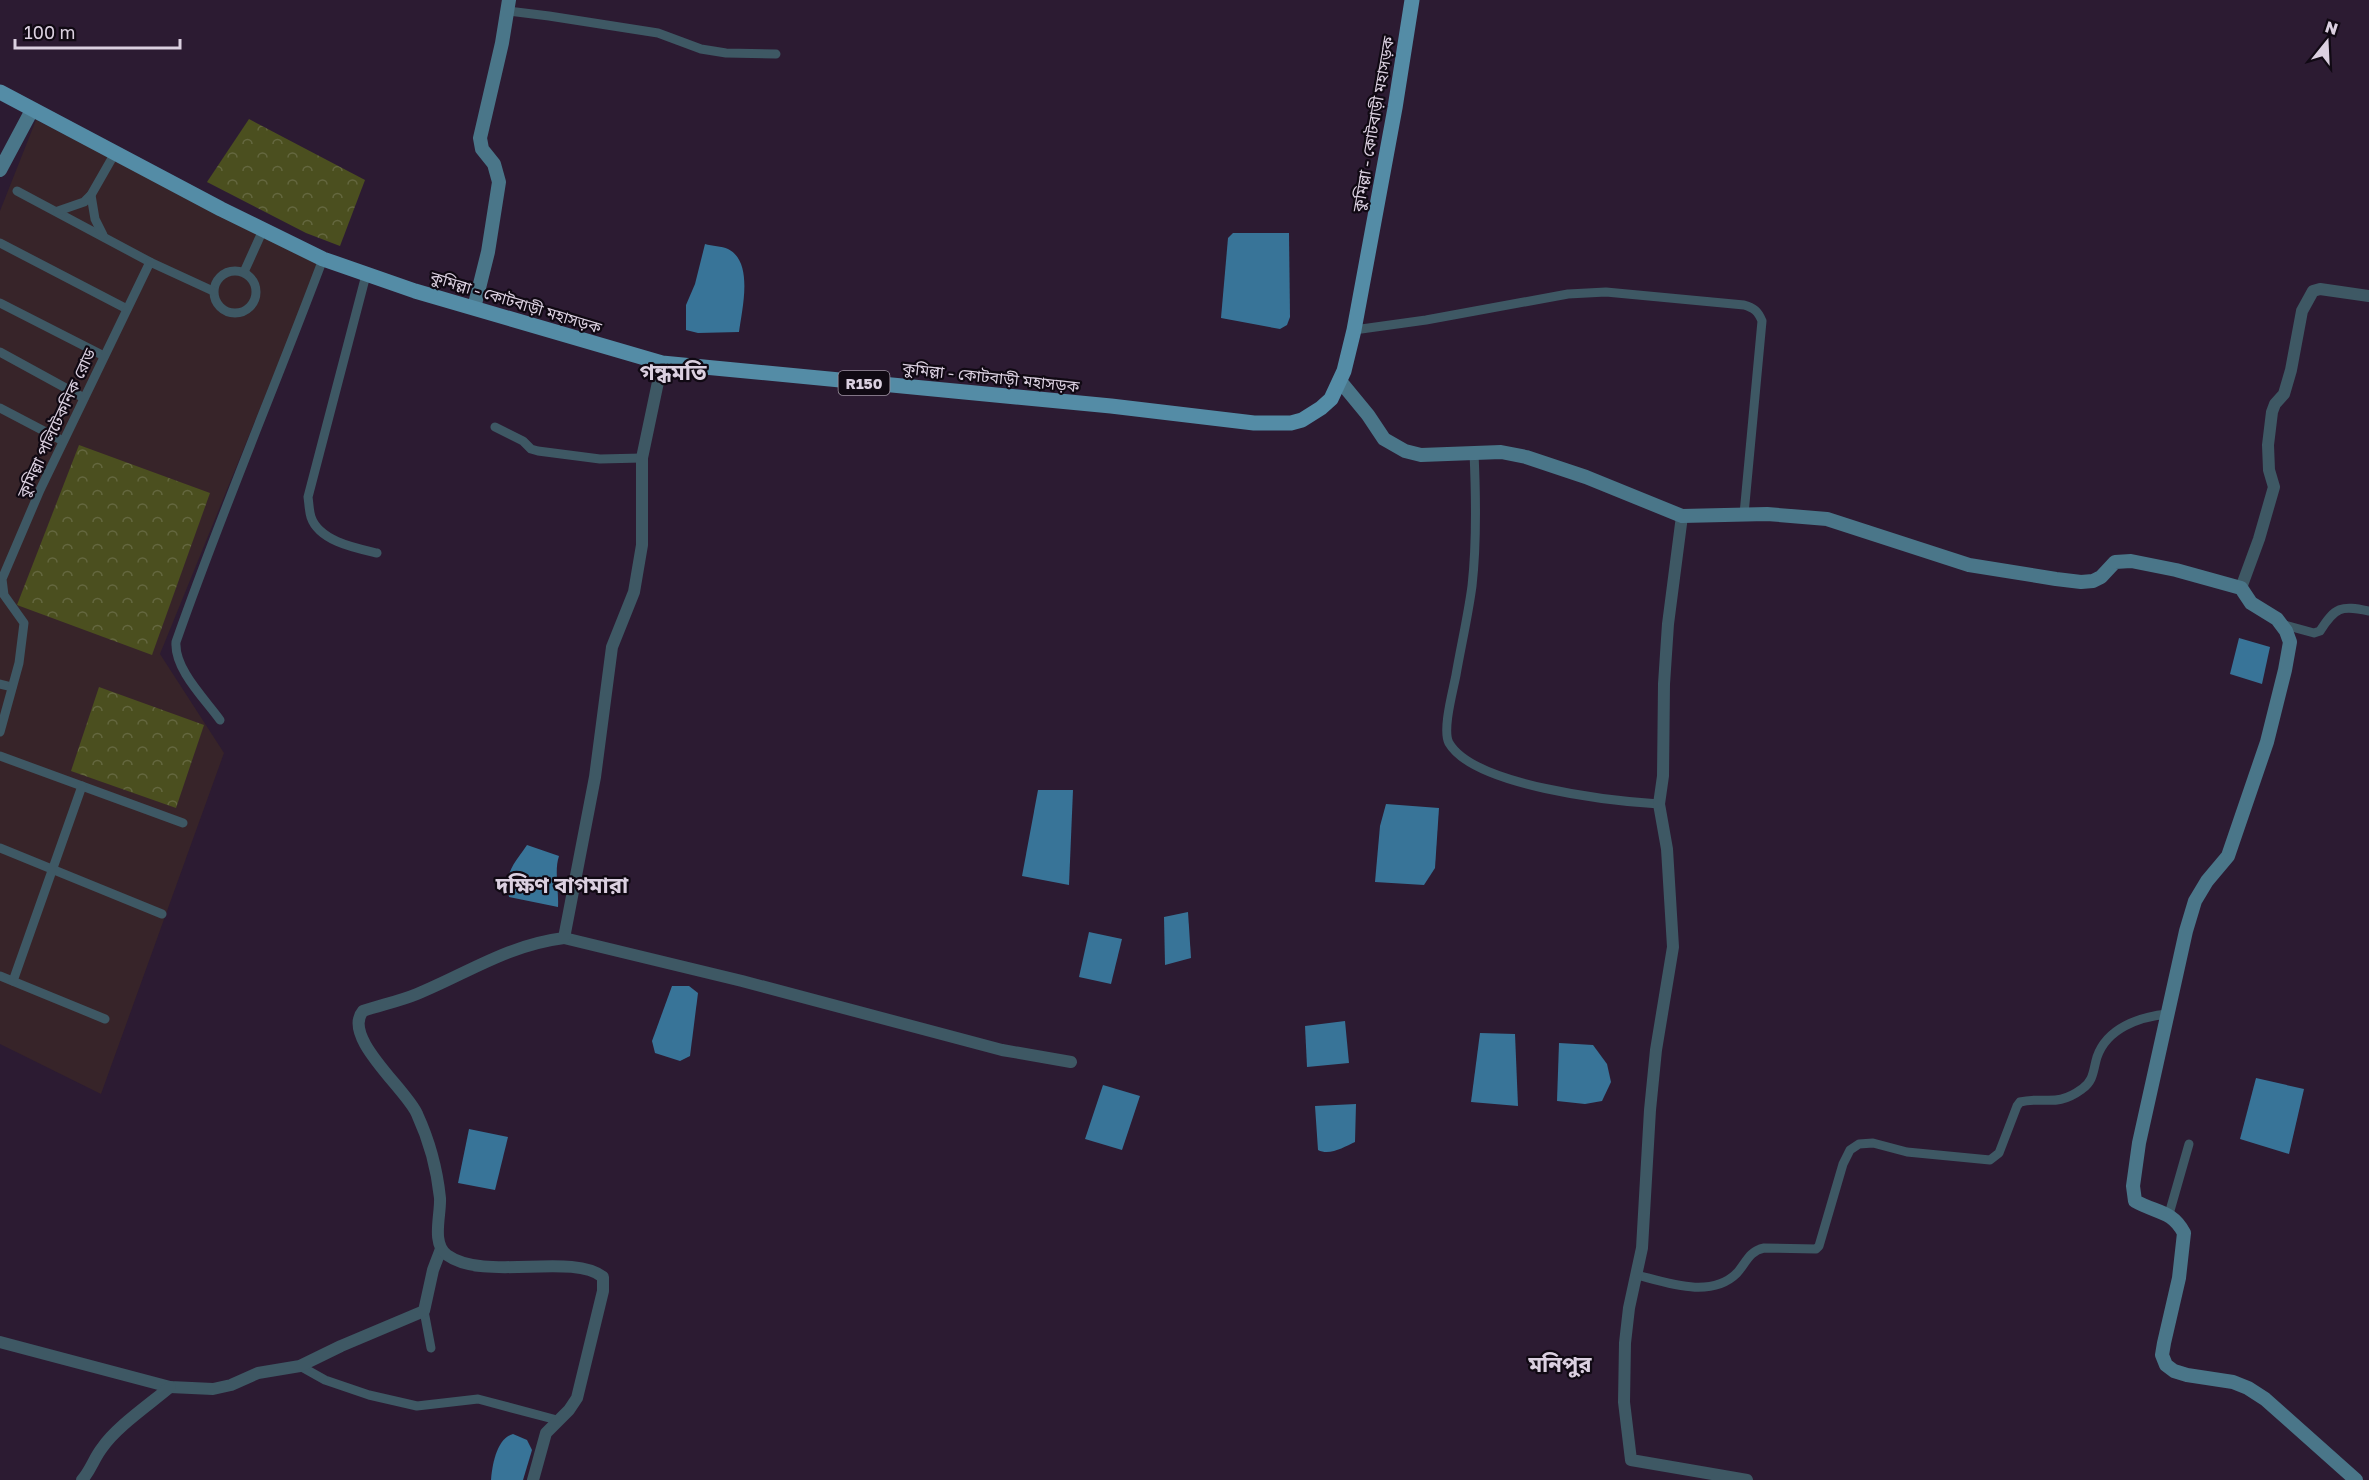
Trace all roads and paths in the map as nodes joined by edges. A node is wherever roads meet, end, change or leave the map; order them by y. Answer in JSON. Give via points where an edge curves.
{"nodes":[{"id":1,"x":1412,"y":0,"type":"edge"},
{"id":2,"x":508,"y":6,"type":"edge"},
{"id":3,"x":776,"y":54,"type":"dead end"},
{"id":4,"x":0,"y":92,"type":"edge"},
{"id":5,"x":32,"y":110,"type":"junction"},
{"id":6,"x":115,"y":153,"type":"junction"},
{"id":7,"x":0,"y":170,"type":"edge"},
{"id":8,"x":17,"y":191,"type":"dead end"},
{"id":9,"x":92,"y":195,"type":"junction"},
{"id":10,"x":58,"y":212,"type":"junction"},
{"id":11,"x":263,"y":230,"type":"junction"},
{"id":12,"x":105,"y":237,"type":"junction"},
{"id":13,"x":0,"y":243,"type":"edge"},
{"id":14,"x":323,"y":259,"type":"junction"},
{"id":15,"x":150,"y":262,"type":"junction"},
{"id":16,"x":244,"y":272,"type":"junction"},
{"id":17,"x":366,"y":275,"type":"junction"},
{"id":18,"x":213,"y":291,"type":"junction"},
{"id":19,"x":2369,"y":296,"type":"edge"},
{"id":20,"x":0,"y":303,"type":"edge"},
{"id":21,"x":474,"y":308,"type":"junction"},
{"id":22,"x":127,"y":309,"type":"junction"},
{"id":23,"x":1354,"y":330,"type":"junction"},
{"id":24,"x":0,"y":352,"type":"edge"},
{"id":25,"x":104,"y":356,"type":"junction"},
{"id":26,"x":662,"y":363,"type":"junction"},
{"id":27,"x":1340,"y":381,"type":"junction"},
{"id":28,"x":84,"y":398,"type":"junction"},
{"id":29,"x":0,"y":408,"type":"edge"},
{"id":30,"x":495,"y":427,"type":"dead end"},
{"id":31,"x":63,"y":441,"type":"junction"},
{"id":32,"x":1474,"y":453,"type":"junction"},
{"id":33,"x":642,"y":458,"type":"junction"},
{"id":34,"x":1744,"y":514,"type":"junction"},
{"id":35,"x":1682,"y":516,"type":"junction"},
{"id":36,"x":377,"y":553,"type":"dead end"},
{"id":37,"x":1,"y":586,"type":"edge"},
{"id":38,"x":2241,"y":588,"type":"junction"},
{"id":39,"x":2369,"y":611,"type":"edge"},
{"id":40,"x":2281,"y":624,"type":"junction"},
{"id":41,"x":0,"y":684,"type":"edge"},
{"id":42,"x":12,"y":687,"type":"junction"},
{"id":43,"x":220,"y":720,"type":"dead end"},
{"id":44,"x":0,"y":732,"type":"edge"},
{"id":45,"x":0,"y":756,"type":"edge"},
{"id":46,"x":82,"y":786,"type":"junction"},
{"id":47,"x":1659,"y":804,"type":"junction"},
{"id":48,"x":183,"y":823,"type":"dead end"},
{"id":49,"x":0,"y":848,"type":"edge"},
{"id":50,"x":162,"y":914,"type":"dead end"},
{"id":51,"x":564,"y":938,"type":"junction"},
{"id":52,"x":0,"y":976,"type":"edge"},
{"id":53,"x":13,"y":981,"type":"junction"},
{"id":54,"x":2167,"y":1014,"type":"junction"},
{"id":55,"x":105,"y":1019,"type":"dead end"},
{"id":56,"x":1071,"y":1062,"type":"dead end"},
{"id":57,"x":2189,"y":1144,"type":"dead end"},
{"id":58,"x":2169,"y":1214,"type":"junction"},
{"id":59,"x":441,"y":1249,"type":"junction"},
{"id":60,"x":1637,"y":1275,"type":"junction"},
{"id":61,"x":424,"y":1311,"type":"junction"},
{"id":62,"x":0,"y":1342,"type":"edge"},
{"id":63,"x":431,"y":1348,"type":"dead end"},
{"id":64,"x":300,"y":1366,"type":"junction"},
{"id":65,"x":170,"y":1387,"type":"junction"},
{"id":66,"x":557,"y":1420,"type":"junction"},
{"id":67,"x":82,"y":1480,"type":"edge"},
{"id":68,"x":532,"y":1480,"type":"edge"},
{"id":69,"x":1747,"y":1480,"type":"edge"},
{"id":70,"x":2356,"y":1480,"type":"edge"}],
"edges":[{"from":1,"to":23,"type":"main road","name":"কুমিল্লা - কোটবাড়ী মহাসড়ক","number":"R150"},
{"from":2,"to":3,"type":"street","via":[[658,33],[700,49]]},
{"from":2,"to":21,"type":"main road","via":[[480,138],[499,182]]},
{"from":4,"to":5,"type":"main road","number":"R150"},
{"from":5,"to":6,"type":"main road","name":"কুমিল্লা - কোটবাড়ী মহাসড়ক","number":"R150"},
{"from":5,"to":7,"type":"main road"},
{"from":6,"to":9,"type":"street"},
{"from":6,"to":11,"type":"main road","name":"কুমিল্লা - কোটবাড়ী মহাসড়ক","number":"R150"},
{"from":8,"to":10,"type":"street"},
{"from":9,"to":10,"type":"street"},
{"from":9,"to":12,"type":"street","via":[[94,219]]},
{"from":10,"to":12,"type":"street"},
{"from":11,"to":14,"type":"main road","name":"কুমিল্লা - কোটবাড়ী মহাসড়ক","number":"R150"},
{"from":11,"to":16,"type":"street"},
{"from":12,"to":15,"type":"street"},
{"from":13,"to":22,"type":"street"},
{"from":14,"to":17,"type":"main road","name":"কুমিল্লা - কোটবাড়ী মহাসড়ক","number":"R150"},
{"from":14,"to":43,"type":"street","via":[[176,642],[180,664]]},
{"from":15,"to":18,"type":"street"},
{"from":15,"to":22,"type":"street","name":"কুমিল্লা পলিটেকনিক রোড"},
{"from":16,"to":18,"type":"street","via":[[226,272]]},
{"from":16,"to":18,"type":"street","via":[[255,283],[256,295],[252,306],[242,314],[228,313],[216,303]]},
{"from":17,"to":21,"type":"main road","name":"কুমিল্লা - কোটবাড়ী মহাসড়ক","number":"R150"},
{"from":17,"to":36,"type":"street","via":[[308,497],[312,519],[327,536]]},
{"from":19,"to":38,"type":"street","via":[[2320,289],[2313,291],[2302,311],[2284,394],[2275,404],[2269,424],[2269,470],[2274,487]]},
{"from":20,"to":25,"type":"street"},
{"from":21,"to":26,"type":"main road","name":"কুমিল্লা - কোটবাড়ী মহাসড়ক","number":"R150"},
{"from":22,"to":25,"type":"street","name":"কুমিল্লা পলিটেকনিক রোড"},
{"from":23,"to":27,"type":"main road","name":"কুমিল্লা - কোটবাড়ী মহাসড়ক","number":"R150"},
{"from":23,"to":34,"type":"street","via":[[1568,294],[1606,292],[1744,304],[1753,308],[1762,321]]},
{"from":24,"to":28,"type":"street"},
{"from":25,"to":28,"type":"street","name":"কুমিল্লা পলিটেকনিক রোড"},
{"from":26,"to":27,"type":"main road","name":"কুমিল্লা - কোটবাড়ী মহাসড়ক","number":"R150","via":[[1275,424],[1302,420],[1321,408]]},
{"from":26,"to":33,"type":"street"},
{"from":27,"to":32,"type":"main road","via":[[1384,439],[1394,446],[1421,454]]},
{"from":28,"to":31,"type":"street","name":"কুমিল্লা পলিটেকনিক রোড"},
{"from":29,"to":31,"type":"street"},
{"from":30,"to":33,"type":"street","via":[[538,451],[600,459]]},
{"from":31,"to":37,"type":"street","name":"কুমিল্লা পলিটেকনিক রোড"},
{"from":32,"to":35,"type":"main road","via":[[1501,452],[1526,457]]},
{"from":32,"to":47,"type":"street","via":[[1472,585],[1447,740],[1470,761],[1513,781]]},
{"from":33,"to":51,"type":"street","via":[[642,545],[634,592],[612,647],[595,777]]},
{"from":34,"to":35,"type":"main road"},
{"from":34,"to":38,"type":"main road","via":[[1827,519],[1969,565],[2056,579],[2093,580],[2122,561],[2176,570]]},
{"from":35,"to":47,"type":"street","via":[[1668,624]]},
{"from":37,"to":42,"type":"street","name":"কুমিল্লা পলিটেকনিক রোড","via":[[24,623]]},
{"from":38,"to":40,"type":"main road","via":[[2252,603]]},
{"from":39,"to":40,"type":"street","via":[[2335,611],[2314,633]]},
{"from":40,"to":54,"type":"main road","via":[[2290,642],[2267,742],[2228,856],[2195,901]]},
{"from":41,"to":42,"type":"street"},
{"from":42,"to":44,"type":"street","name":"কুমিল্লা পলিটেকনিক রোড"},
{"from":45,"to":46,"type":"street"},
{"from":46,"to":48,"type":"street"},
{"from":46,"to":53,"type":"street"},
{"from":47,"to":60,"type":"street","via":[[1667,849],[1673,947],[1656,1050]]},
{"from":49,"to":50,"type":"street"},
{"from":51,"to":56,"type":"street","via":[[1002,1050]]},
{"from":51,"to":59,"type":"street","via":[[515,948],[359,1016],[360,1037],[406,1095],[428,1141],[440,1199]]},
{"from":52,"to":53,"type":"street"},
{"from":53,"to":55,"type":"street"},
{"from":54,"to":58,"type":"main road","via":[[2133,1186],[2135,1201],[2150,1210]]},
{"from":54,"to":60,"type":"street","via":[[2140,1019],[2110,1036],[2100,1048],[2091,1082],[2082,1089],[2062,1100],[2020,1102],[1999,1153],[1990,1160],[1907,1152],[1873,1143],[1859,1144],[1850,1150],[1816,1249],[1756,1250],[1737,1273],[1719,1285],[1690,1286]]},
{"from":57,"to":58,"type":"street"},
{"from":58,"to":70,"type":"main road","via":[[2181,1226],[2185,1242],[2164,1343],[2166,1365],[2187,1375],[2248,1388]]},
{"from":59,"to":61,"type":"street"},
{"from":59,"to":66,"type":"street","via":[[467,1264],[582,1268],[603,1277],[603,1292],[577,1398]]},
{"from":60,"to":69,"type":"street","via":[[1625,1344],[1624,1402],[1629,1458],[1633,1462]]},
{"from":61,"to":63,"type":"street"},
{"from":61,"to":64,"type":"street"},
{"from":62,"to":65,"type":"street"},
{"from":64,"to":65,"type":"street","via":[[258,1373],[213,1389]]},
{"from":64,"to":66,"type":"street","via":[[325,1380],[417,1406],[478,1399]]},
{"from":65,"to":67,"type":"street","via":[[110,1438]]},
{"from":66,"to":68,"type":"street","via":[[546,1433]]}]}
